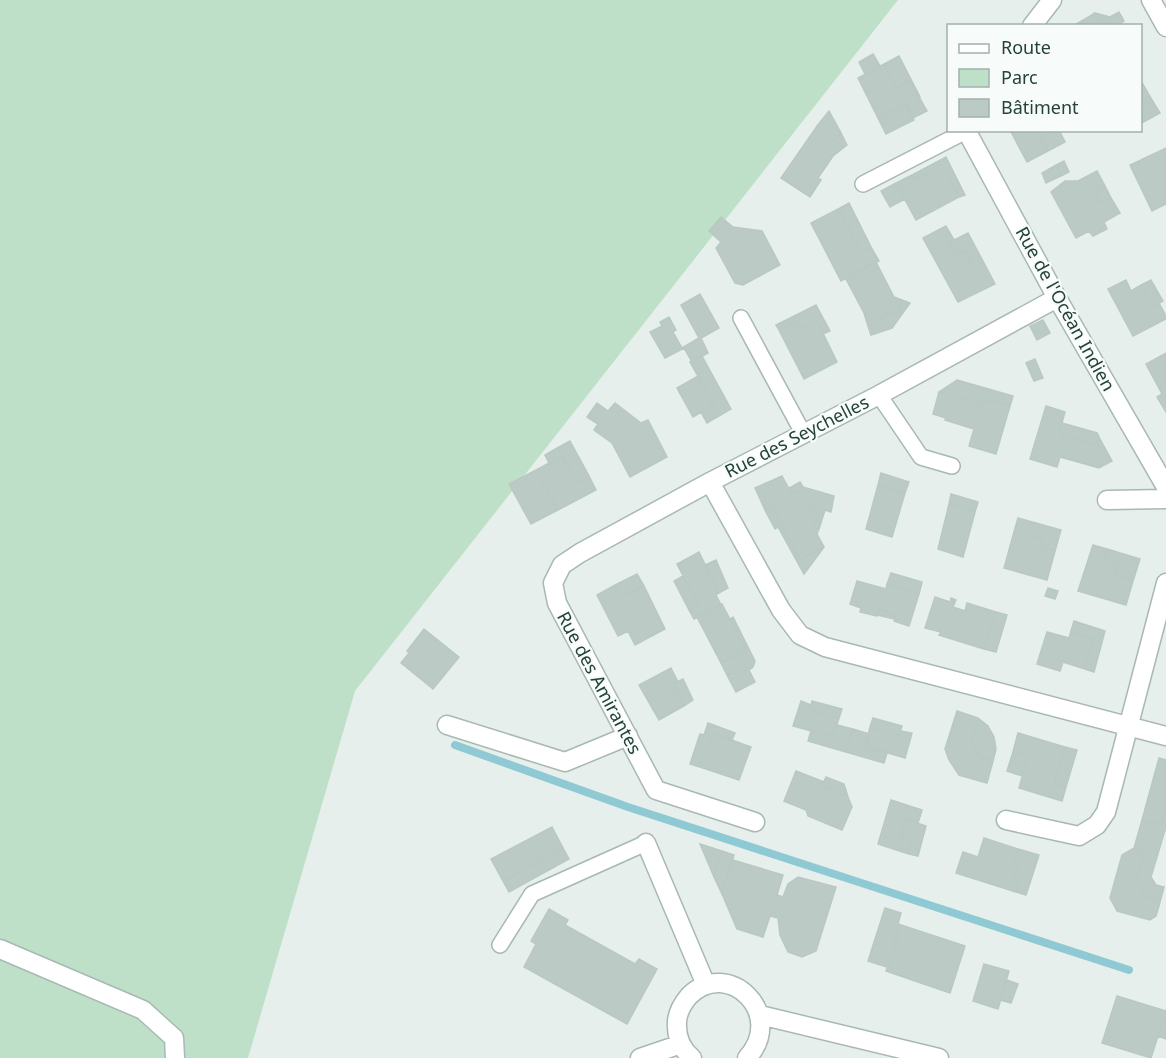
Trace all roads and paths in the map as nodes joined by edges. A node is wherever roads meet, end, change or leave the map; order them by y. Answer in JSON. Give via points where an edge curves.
{"nodes":[{"id":1,"x":1052,"y":0,"type":"edge"},
{"id":2,"x":1151,"y":0,"type":"edge"},
{"id":3,"x":1034,"y":24,"type":"edge"},
{"id":4,"x":1166,"y":27,"type":"edge"},
{"id":5,"x":964,"y":132,"type":"edge"},
{"id":6,"x":967,"y":132,"type":"edge"},
{"id":7,"x":863,"y":184,"type":"dead end"},
{"id":8,"x":1057,"y":298,"type":"junction"},
{"id":9,"x":741,"y":318,"type":"dead end"},
{"id":10,"x":879,"y":394,"type":"junction"},
{"id":11,"x":803,"y":433,"type":"junction"},
{"id":12,"x":952,"y":466,"type":"dead end"},
{"id":13,"x":711,"y":482,"type":"junction"},
{"id":14,"x":1166,"y":487,"type":"edge"},
{"id":15,"x":1166,"y":499,"type":"edge"},
{"id":16,"x":1107,"y":500,"type":"dead end"},
{"id":17,"x":1166,"y":583,"type":"edge"},
{"id":18,"x":447,"y":724,"type":"dead end"},
{"id":19,"x":1129,"y":728,"type":"junction"},
{"id":20,"x":628,"y":736,"type":"junction"},
{"id":21,"x":1166,"y":736,"type":"edge"},
{"id":22,"x":1006,"y":820,"type":"dead end"},
{"id":23,"x":755,"y":822,"type":"dead end"},
{"id":24,"x":646,"y":843,"type":"joint"},
{"id":25,"x":500,"y":945,"type":"dead end"},
{"id":26,"x":0,"y":949,"type":"edge"},
{"id":27,"x":706,"y":985,"type":"junction"},
{"id":28,"x":760,"y":1015,"type":"junction"},
{"id":29,"x":686,"y":1051,"type":"edge"},
{"id":30,"x":175,"y":1058,"type":"edge"},
{"id":31,"x":640,"y":1058,"type":"edge"},
{"id":32,"x":747,"y":1058,"type":"edge"},
{"id":33,"x":939,"y":1058,"type":"edge"}],
"edges":[{"from":1,"to":3,"type":"street"},
{"from":2,"to":4,"type":"street"},
{"from":5,"to":7,"type":"lane"},
{"from":6,"to":8,"type":"street","name":"Rue de l'Océan Indien"},
{"from":8,"to":10,"type":"street","name":"Rue des Seychelles"},
{"from":8,"to":14,"type":"street","name":"Rue de l'Océan Indien"},
{"from":9,"to":11,"type":"lane"},
{"from":10,"to":11,"type":"street","name":"Rue des Seychelles"},
{"from":10,"to":12,"type":"lane","via":[[921,457]]},
{"from":11,"to":13,"type":"street","name":"Rue des Seychelles"},
{"from":13,"to":19,"type":"street","name":"Rue des Seychelles","via":[[781,610],[800,635],[825,648]]},
{"from":13,"to":20,"type":"street","name":"Rue des Amirantes","via":[[580,553],[562,566],[553,583],[557,603]]},
{"from":15,"to":16,"type":"street"},
{"from":17,"to":19,"type":"street"},
{"from":18,"to":20,"type":"street","via":[[565,762]]},
{"from":19,"to":21,"type":"street","name":"Rue des Seychelles"},
{"from":19,"to":22,"type":"street","via":[[1106,812],[1097,825],[1079,836]]},
{"from":20,"to":23,"type":"street","name":"Rue des Amirantes","via":[[656,790]]},
{"from":24,"to":25,"type":"lane","via":[[532,894]]},
{"from":24,"to":27,"type":"street"},
{"from":26,"to":30,"type":"street","via":[[143,1010],[174,1038]]},
{"from":27,"to":28,"type":"street","via":[[720,983],[740,989]]},
{"from":27,"to":29,"type":"street","via":[[683,1002],[678,1016],[677,1030]]},
{"from":28,"to":32,"type":"street","via":[[759,1040]]},
{"from":28,"to":33,"type":"street"},
{"from":29,"to":31,"type":"street"}]}
